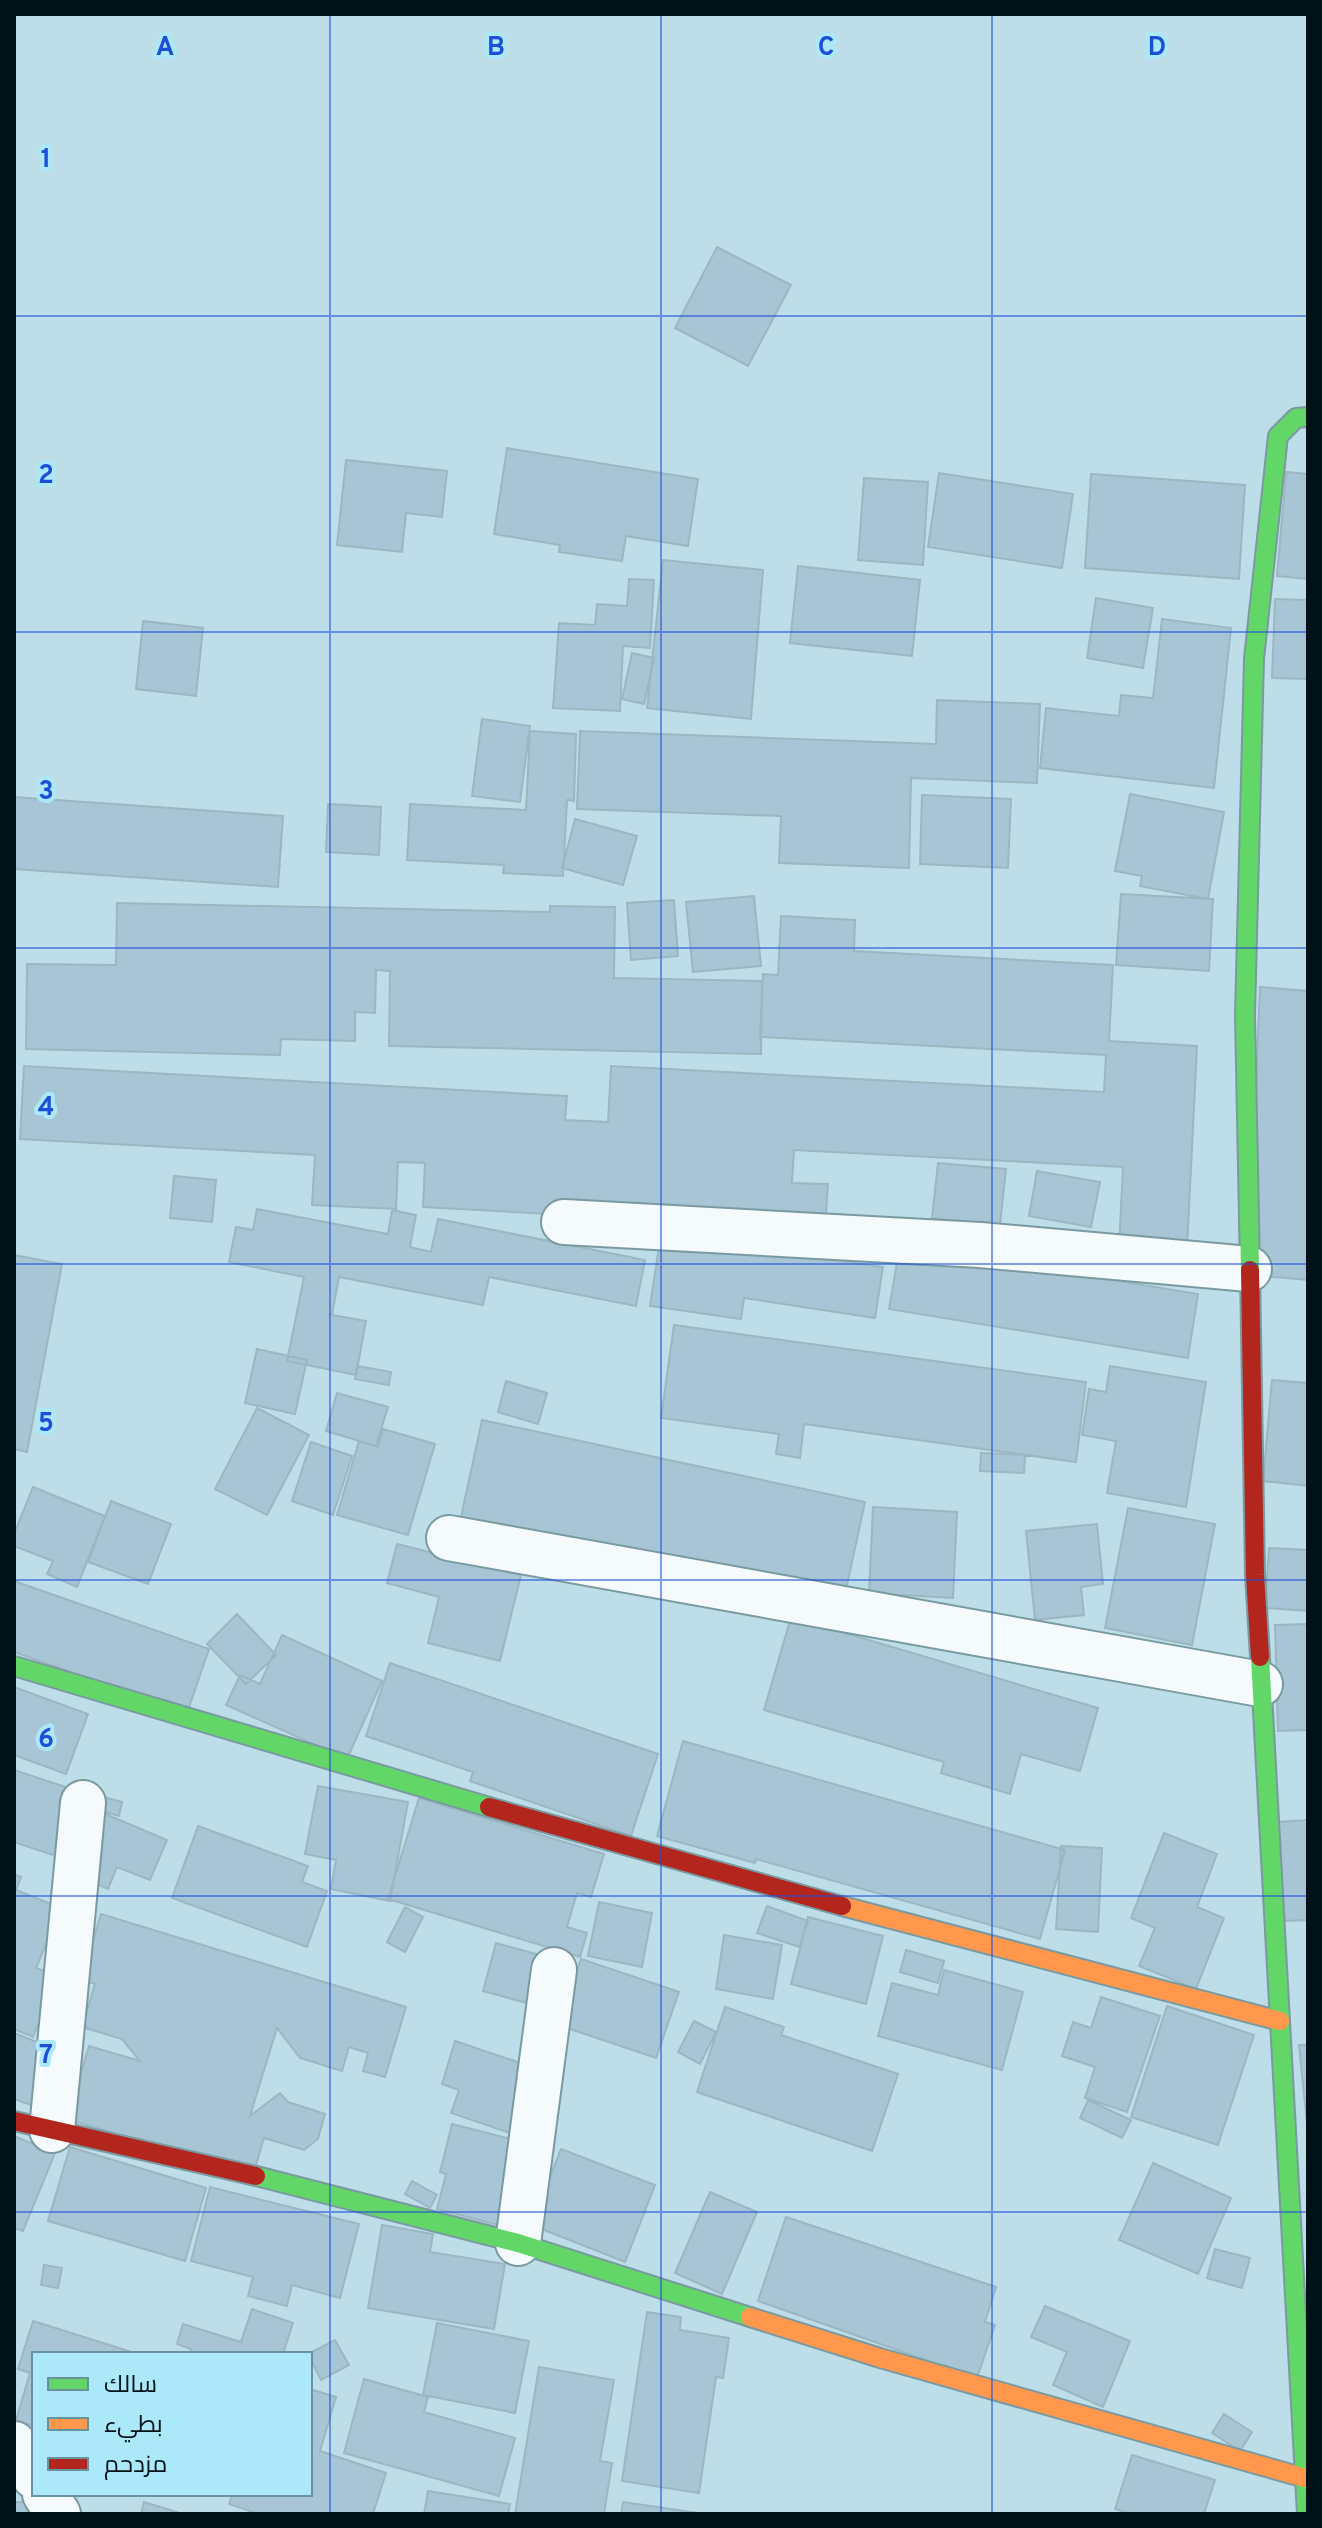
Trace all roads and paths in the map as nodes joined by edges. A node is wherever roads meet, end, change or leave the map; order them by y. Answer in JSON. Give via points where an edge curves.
{"nodes":[{"id":1,"x":1308,"y":417,"type":"edge"},
{"id":2,"x":564,"y":1222,"type":"dead end"},
{"id":3,"x":1249,"y":1269,"type":"junction"},
{"id":4,"x":449,"y":1538,"type":"dead end"},
{"id":5,"x":14,"y":1666,"type":"edge"},
{"id":6,"x":1260,"y":1684,"type":"junction"},
{"id":7,"x":83,"y":1803,"type":"dead end"},
{"id":8,"x":554,"y":1970,"type":"dead end"},
{"id":9,"x":1280,"y":2021,"type":"junction"},
{"id":10,"x":33,"y":2126,"type":"edge"},
{"id":11,"x":518,"y":2243,"type":"junction"},
{"id":12,"x":14,"y":2444,"type":"edge"},
{"id":13,"x":32,"y":2473,"type":"edge"},
{"id":14,"x":1305,"y":2478,"type":"junction"},
{"id":15,"x":46,"y":2496,"type":"edge"},
{"id":16,"x":58,"y":2514,"type":"edge"},
{"id":17,"x":1307,"y":2514,"type":"edge"}],
"edges":[{"from":1,"to":3,"type":"street","via":[[1296,418],[1278,436],[1254,659],[1245,1015]]},
{"from":2,"to":3,"type":"street","via":[[980,1245]]},
{"from":3,"to":6,"type":"street"},
{"from":4,"to":6,"type":"street"},
{"from":5,"to":9,"type":"street","via":[[600,1838]]},
{"from":6,"to":9,"type":"street"},
{"from":7,"to":10,"type":"street"},
{"from":8,"to":11,"type":"street"},
{"from":9,"to":14,"type":"street"},
{"from":10,"to":11,"type":"street"},
{"from":11,"to":14,"type":"street","via":[[880,2358]]},
{"from":12,"to":13,"type":"street"},
{"from":14,"to":17,"type":"street"},
{"from":15,"to":16,"type":"street"}]}
